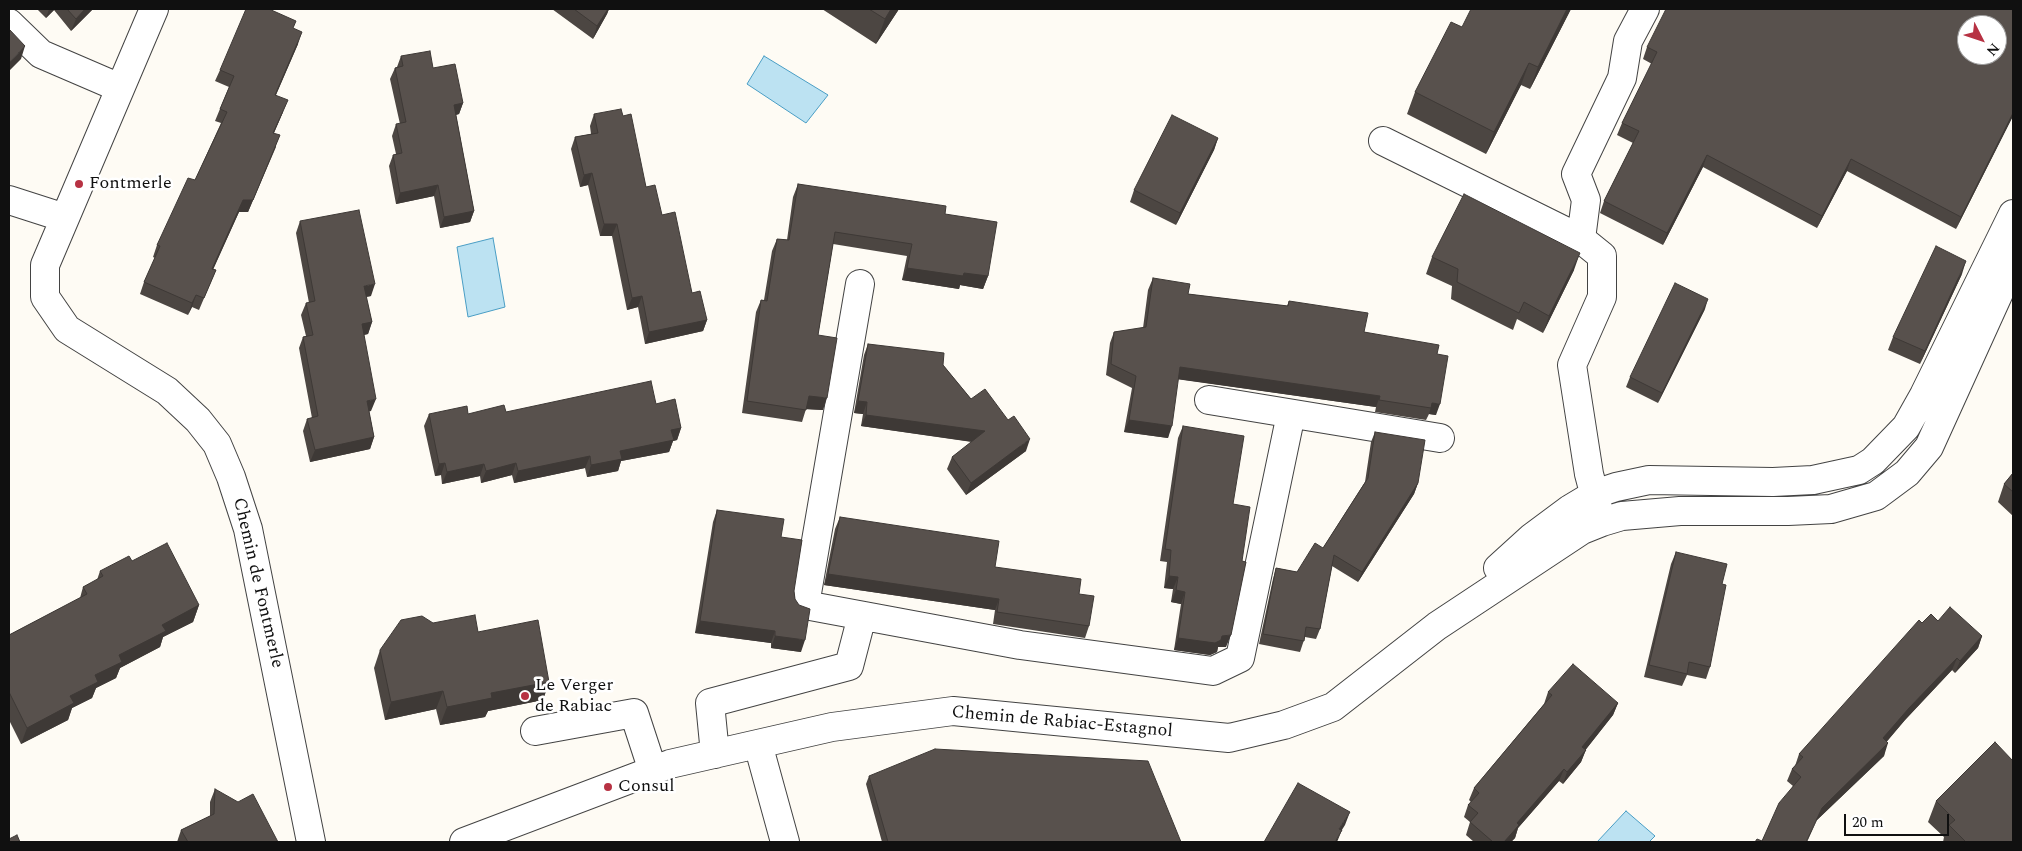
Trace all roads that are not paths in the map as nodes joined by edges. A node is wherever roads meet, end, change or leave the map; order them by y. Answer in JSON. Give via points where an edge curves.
{"nodes":[{"id":1,"x":154,"y":9,"type":"edge"},
{"id":2,"x":1645,"y":9,"type":"edge"},
{"id":3,"x":9,"y":23,"type":"edge"},
{"id":4,"x":120,"y":88,"type":"junction"},
{"id":5,"x":1383,"y":141,"type":"dead end"},
{"id":6,"x":9,"y":200,"type":"edge"},
{"id":7,"x":2013,"y":214,"type":"edge"},
{"id":8,"x":65,"y":218,"type":"junction"},
{"id":9,"x":1581,"y":239,"type":"junction"},
{"id":10,"x":2013,"y":262,"type":"edge"},
{"id":11,"x":860,"y":284,"type":"dead end"},
{"id":12,"x":1209,"y":400,"type":"dead end"},
{"id":13,"x":1291,"y":414,"type":"junction"},
{"id":14,"x":1440,"y":438,"type":"dead end"},
{"id":15,"x":1712,"y":481,"type":"junction"},
{"id":16,"x":1594,"y":494,"type":"junction"},
{"id":17,"x":1711,"y":511,"type":"junction"},
{"id":18,"x":1602,"y":522,"type":"junction"},
{"id":19,"x":862,"y":616,"type":"junction"},
{"id":20,"x":1437,"y":626,"type":"junction"},
{"id":21,"x":535,"y":732,"type":"dead end"},
{"id":22,"x":758,"y":744,"type":"junction"},
{"id":23,"x":716,"y":754,"type":"junction"},
{"id":24,"x":653,"y":770,"type":"junction"},
{"id":25,"x":311,"y":842,"type":"edge"},
{"id":26,"x":464,"y":842,"type":"edge"},
{"id":27,"x":785,"y":842,"type":"edge"}],
"edges":[{"from":1,"to":4,"type":"street","name":"Chemin de Fontmerle"},
{"from":2,"to":9,"type":"street","via":[[1628,41],[1622,78],[1576,174],[1586,200]]},
{"from":3,"to":4,"type":"street","via":[[41,54]]},
{"from":4,"to":8,"type":"street","name":"Chemin de Fontmerle"},
{"from":5,"to":9,"type":"street"},
{"from":6,"to":8,"type":"street"},
{"from":7,"to":15,"type":"street","name":"Chemin de Rabiac-Estagnol","via":[[1906,427],[1873,462],[1859,470],[1813,480]]},
{"from":8,"to":25,"type":"street","name":"Chemin de Fontmerle","via":[[45,265],[45,297],[67,328],[167,391],[198,420],[217,444],[232,477],[248,529]]},
{"from":9,"to":16,"type":"street","via":[[1602,256],[1602,297],[1572,365]]},
{"from":10,"to":17,"type":"street","name":"Chemin de Rabiac-Estagnol","via":[[1929,447],[1907,473],[1876,496],[1831,509]]},
{"from":11,"to":19,"type":"street","via":[[805,605]]},
{"from":12,"to":13,"type":"street"},
{"from":13,"to":14,"type":"street"},
{"from":13,"to":19,"type":"street","via":[[1240,658],[1212,671],[1020,645]]},
{"from":15,"to":16,"type":"street","name":"Chemin de Rabiac-Estagnol","via":[[1649,480]]},
{"from":15,"to":17,"type":"street"},
{"from":16,"to":18,"type":"street"},
{"from":16,"to":20,"type":"street","name":"Chemin de Rabiac-Estagnol","via":[[1531,538]]},
{"from":17,"to":18,"type":"street","name":"Chemin de Rabiac-Estagnol","via":[[1622,516]]},
{"from":18,"to":20,"type":"street","name":"Chemin de Rabiac-Estagnol","via":[[1575,534]]},
{"from":19,"to":23,"type":"street","via":[[850,666],[710,703]]},
{"from":20,"to":22,"type":"street","name":"Chemin de Rabiac-Estagnol","via":[[1333,707],[1284,725],[1229,738],[953,711],[832,727]]},
{"from":21,"to":24,"type":"street","via":[[634,713]]},
{"from":22,"to":23,"type":"street","name":"Chemin de Rabiac-Estagnol"},
{"from":22,"to":27,"type":"street"},
{"from":23,"to":24,"type":"street","name":"Chemin de Rabiac-Estagnol"},
{"from":24,"to":26,"type":"street","name":"Chemin de Rabiac-Estagnol"}]}
